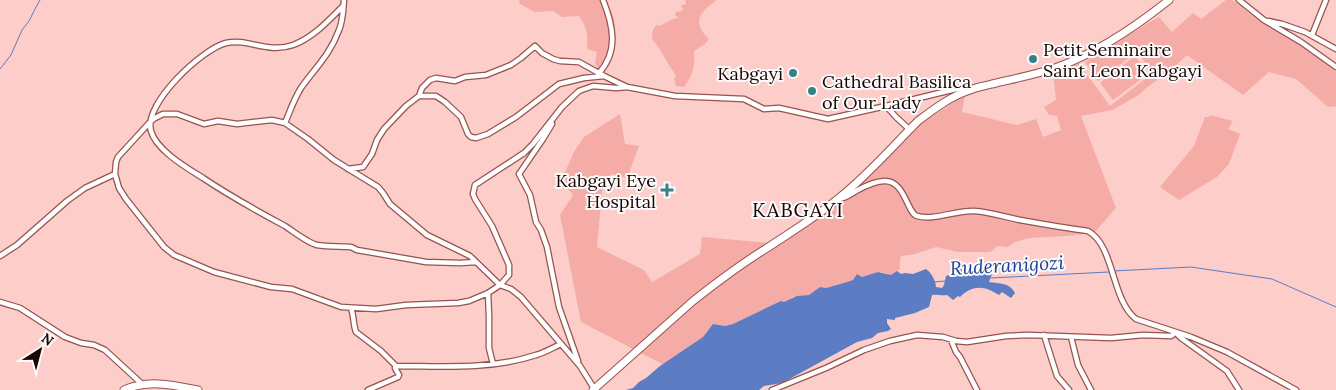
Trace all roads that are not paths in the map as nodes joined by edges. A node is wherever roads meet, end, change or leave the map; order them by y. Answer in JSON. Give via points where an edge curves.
{"nodes":[{"id":1,"x":344,"y":0,"type":"edge"},
{"id":2,"x":603,"y":0,"type":"edge"},
{"id":3,"x":1169,"y":0,"type":"edge"},
{"id":4,"x":1239,"y":0,"type":"edge"},
{"id":5,"x":1326,"y":0,"type":"edge"},
{"id":6,"x":343,"y":6,"type":"junction"},
{"id":7,"x":1264,"y":20,"type":"junction"},
{"id":8,"x":1312,"y":35,"type":"junction"},
{"id":9,"x":1336,"y":49,"type":"edge"},
{"id":10,"x":1336,"y":68,"type":"edge"},
{"id":11,"x":599,"y":73,"type":"junction"},
{"id":12,"x":604,"y":76,"type":"junction"},
{"id":13,"x":627,"y":87,"type":"junction"},
{"id":14,"x":971,"y":89,"type":"junction"},
{"id":15,"x":419,"y":96,"type":"junction"},
{"id":16,"x":886,"y":106,"type":"junction"},
{"id":17,"x":554,"y":118,"type":"junction"},
{"id":18,"x":151,"y":121,"type":"junction"},
{"id":19,"x":285,"y":123,"type":"junction"},
{"id":20,"x":909,"y":130,"type":"junction"},
{"id":21,"x":348,"y":169,"type":"junction"},
{"id":22,"x":115,"y":174,"type":"junction"},
{"id":23,"x":838,"y":199,"type":"junction"},
{"id":24,"x":0,"y":256,"type":"edge"},
{"id":25,"x":476,"y":262,"type":"junction"},
{"id":26,"x":500,"y":285,"type":"junction"},
{"id":27,"x":488,"y":293,"type":"junction"},
{"id":28,"x":0,"y":302,"type":"edge"},
{"id":29,"x":351,"y":308,"type":"junction"},
{"id":30,"x":1176,"y":333,"type":"junction"},
{"id":31,"x":1044,"y":335,"type":"junction"},
{"id":32,"x":1071,"y":337,"type":"junction"},
{"id":33,"x":951,"y":340,"type":"junction"},
{"id":34,"x":561,"y":344,"type":"junction"},
{"id":35,"x":492,"y":364,"type":"junction"},
{"id":36,"x":396,"y":366,"type":"junction"},
{"id":37,"x":580,"y":366,"type":"junction"},
{"id":38,"x":142,"y":384,"type":"junction"},
{"id":39,"x":124,"y":390,"type":"edge"},
{"id":40,"x":198,"y":390,"type":"edge"},
{"id":41,"x":368,"y":390,"type":"edge"},
{"id":42,"x":594,"y":390,"type":"edge"},
{"id":43,"x":772,"y":390,"type":"edge"},
{"id":44,"x":977,"y":390,"type":"edge"},
{"id":45,"x":1069,"y":390,"type":"edge"},
{"id":46,"x":1091,"y":390,"type":"edge"},
{"id":47,"x":1239,"y":390,"type":"edge"},
{"id":48,"x":1296,"y":390,"type":"edge"}],
"edges":[{"from":1,"to":6,"type":"street"},
{"from":2,"to":11,"type":"street","via":[[613,40]]},
{"from":3,"to":14,"type":"highway","via":[[1123,34],[1079,58],[1037,73]]},
{"from":4,"to":7,"type":"street"},
{"from":5,"to":8,"type":"street"},
{"from":6,"to":18,"type":"street","via":[[313,34],[292,45],[269,48],[235,42],[222,44],[189,67],[168,88]]},
{"from":6,"to":19,"type":"street","via":[[342,22],[332,48],[302,87]]},
{"from":7,"to":8,"type":"street"},
{"from":7,"to":10,"type":"street"},
{"from":8,"to":9,"type":"street"},
{"from":11,"to":12,"type":"street"},
{"from":11,"to":15,"type":"street","via":[[579,62],[553,59],[535,46],[511,65],[486,75],[455,81],[430,80]]},
{"from":12,"to":13,"type":"street"},
{"from":12,"to":15,"type":"street","via":[[559,84],[516,117],[476,138],[468,134],[461,117],[445,102],[436,96]]},
{"from":13,"to":16,"type":"street","via":[[674,96],[744,99],[764,109],[779,108],[828,119]]},
{"from":13,"to":17,"type":"street","via":[[593,86],[579,91]]},
{"from":14,"to":16,"type":"street","via":[[956,89]]},
{"from":14,"to":20,"type":"highway","via":[[929,113]]},
{"from":15,"to":21,"type":"street","via":[[384,129],[363,167]]},
{"from":16,"to":20,"type":"street"},
{"from":17,"to":26,"type":"street","via":[[524,153],[478,182],[473,189],[509,265],[509,275]]},
{"from":17,"to":37,"type":"street","via":[[519,174],[547,247],[559,307]]},
{"from":18,"to":19,"type":"street","via":[[173,114],[204,124],[267,120]]},
{"from":18,"to":22,"type":"street","via":[[117,159]]},
{"from":18,"to":25,"type":"street","via":[[150,130],[171,156],[228,194],[316,245],[352,247],[426,262]]},
{"from":19,"to":21,"type":"street"},
{"from":20,"to":23,"type":"highway"},
{"from":21,"to":25,"type":"street","via":[[378,187],[390,204],[427,235],[465,253]]},
{"from":22,"to":24,"type":"street","via":[[85,188]]},
{"from":22,"to":29,"type":"street","via":[[126,199],[174,255],[214,272]]},
{"from":23,"to":30,"type":"street","via":[[870,184],[888,182],[901,191],[916,216],[974,211],[1088,231],[1103,247],[1126,308],[1133,317]]},
{"from":23,"to":42,"type":"highway","via":[[707,289]]},
{"from":25,"to":26,"type":"street"},
{"from":26,"to":27,"type":"street"},
{"from":26,"to":34,"type":"street","via":[[511,289],[526,302]]},
{"from":27,"to":29,"type":"street","via":[[458,303]]},
{"from":27,"to":35,"type":"street"},
{"from":28,"to":38,"type":"street","via":[[20,308],[65,337],[105,350]]},
{"from":29,"to":36,"type":"street","via":[[356,332]]},
{"from":30,"to":32,"type":"street","via":[[1172,336]]},
{"from":30,"to":47,"type":"street","via":[[1227,371]]},
{"from":30,"to":48,"type":"street","via":[[1227,352]]},
{"from":31,"to":32,"type":"street"},
{"from":31,"to":33,"type":"street","via":[[967,342]]},
{"from":31,"to":45,"type":"street","via":[[1057,376]]},
{"from":32,"to":46,"type":"street","via":[[1078,365]]},
{"from":33,"to":43,"type":"street","via":[[921,335],[890,341]]},
{"from":33,"to":44,"type":"street"},
{"from":34,"to":35,"type":"street","via":[[536,355]]},
{"from":34,"to":37,"type":"street"},
{"from":35,"to":36,"type":"street"},
{"from":36,"to":41,"type":"street","via":[[398,378]]},
{"from":37,"to":42,"type":"street"},
{"from":38,"to":39,"type":"highway"},
{"from":38,"to":40,"type":"highway"}]}
